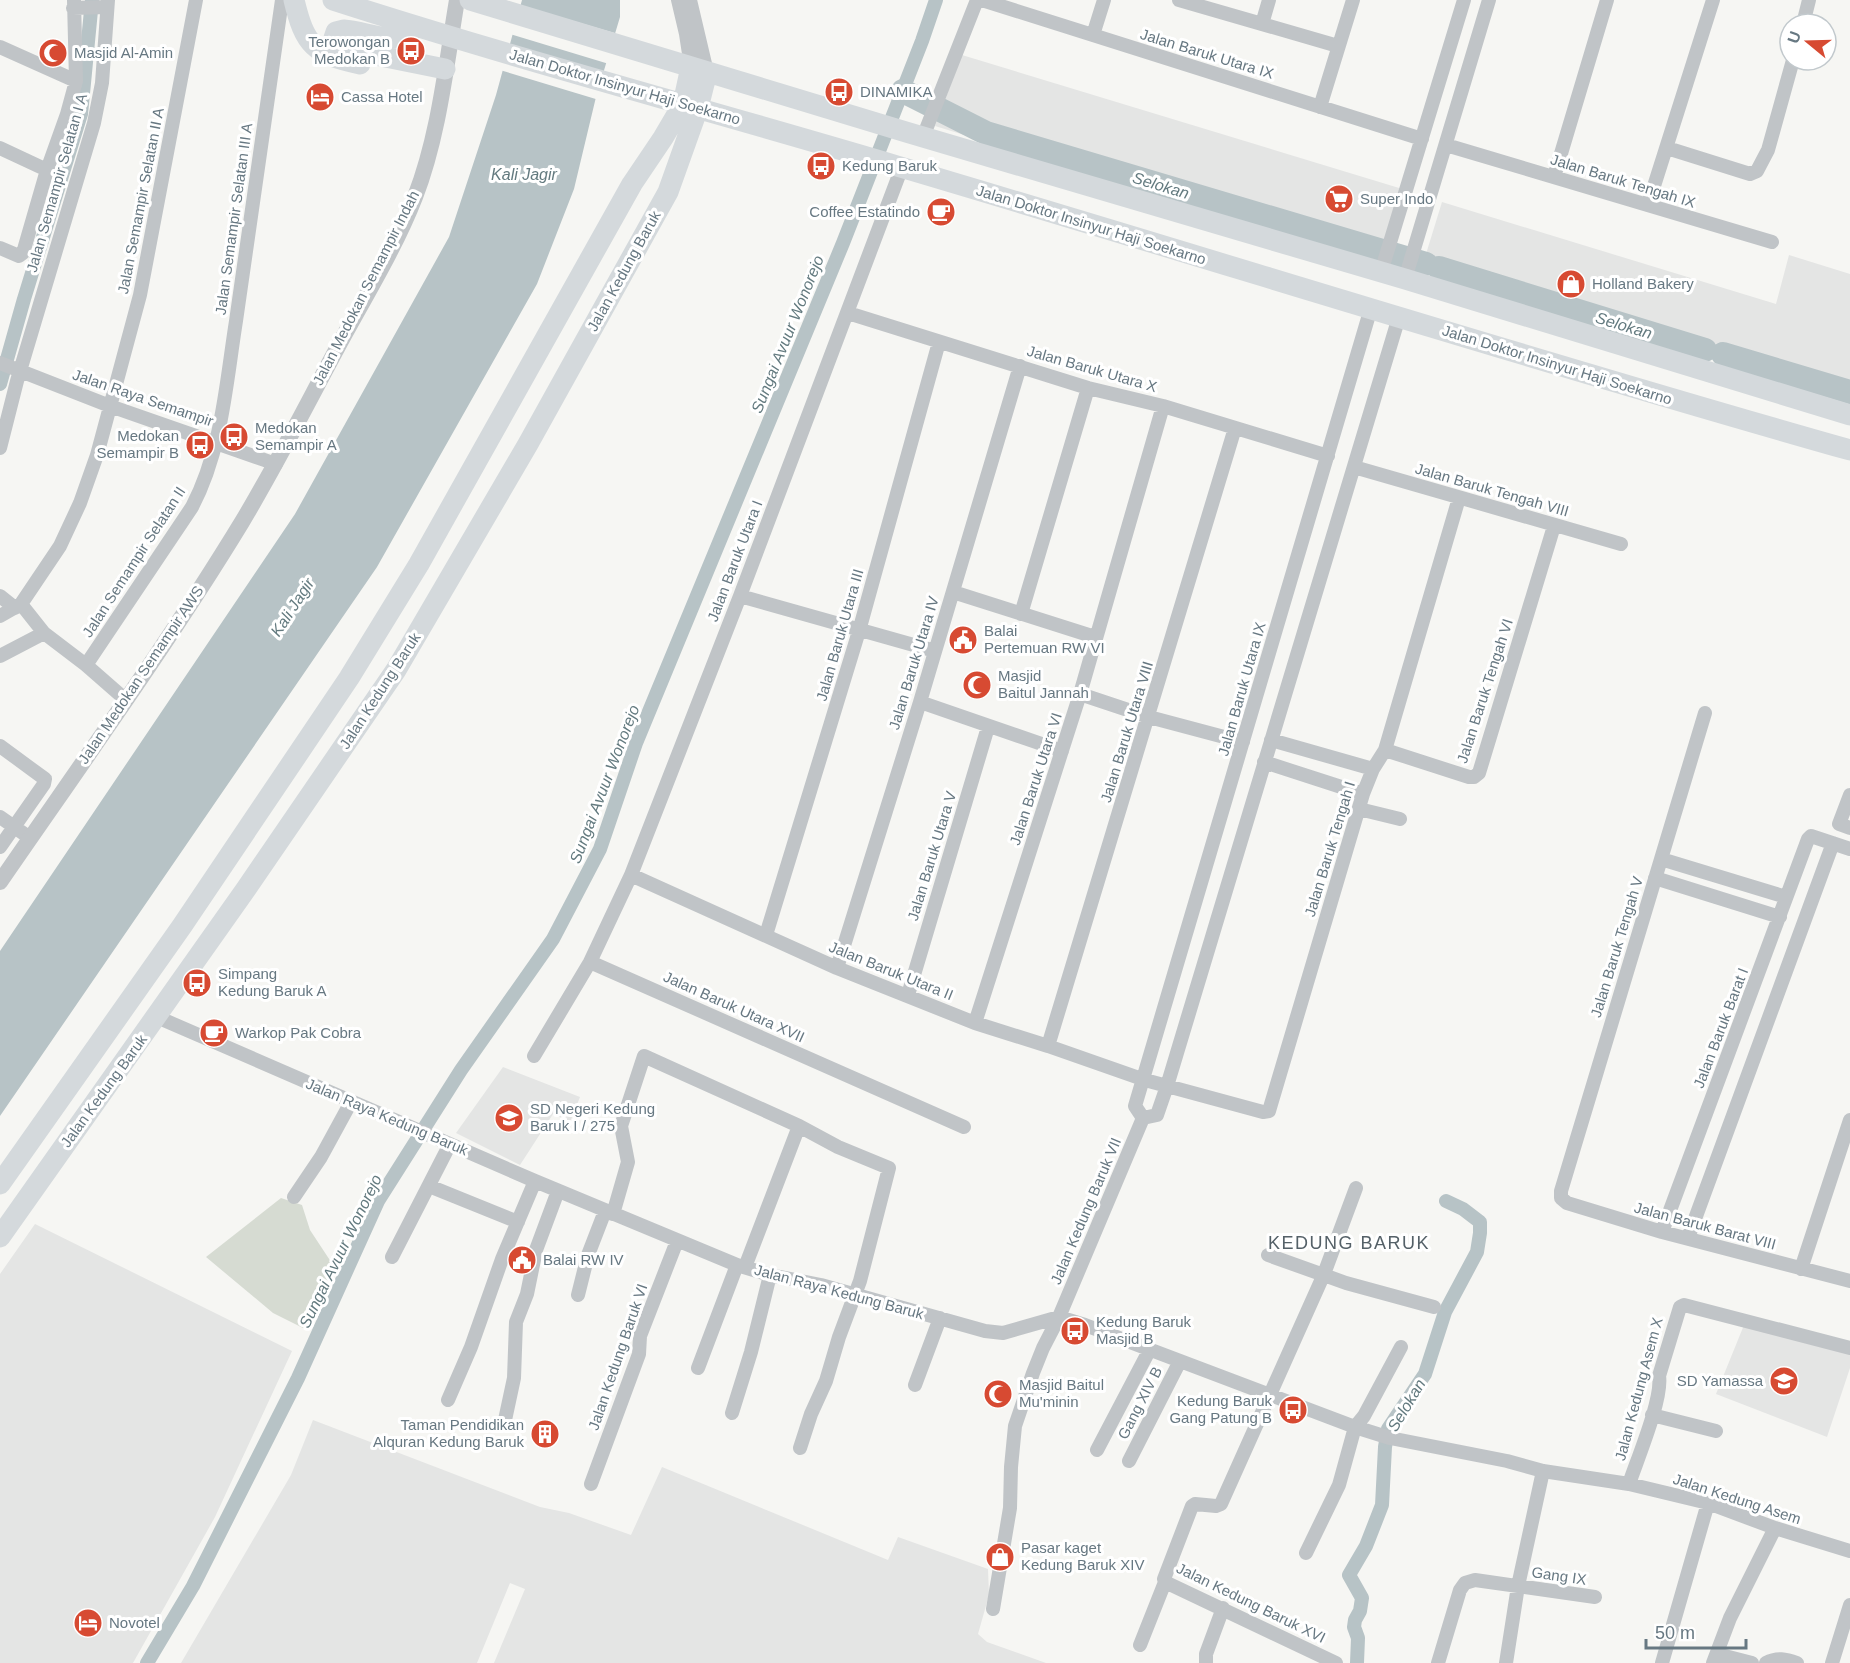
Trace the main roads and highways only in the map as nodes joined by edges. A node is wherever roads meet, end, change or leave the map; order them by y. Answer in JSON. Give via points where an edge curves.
{"nodes":[{"id":1,"x":284,"y":0,"type":"edge"},
{"id":2,"x":333,"y":0,"type":"edge"},
{"id":3,"x":471,"y":0,"type":"edge"},
{"id":4,"x":416,"y":27,"type":"junction"},
{"id":5,"x":699,"y":69,"type":"junction"},
{"id":6,"x":691,"y":106,"type":"junction"},
{"id":7,"x":1850,"y":416,"type":"edge"},
{"id":8,"x":1850,"y":450,"type":"edge"},
{"id":9,"x":349,"y":678,"type":"junction"},
{"id":10,"x":379,"y":696,"type":"junction"},
{"id":11,"x":182,"y":926,"type":"junction"},
{"id":12,"x":208,"y":942,"type":"junction"},
{"id":13,"x":0,"y":1184,"type":"edge"},
{"id":14,"x":0,"y":1237,"type":"edge"}],
"edges":[{"from":1,"to":4,"type":"main road","via":[[306,37],[325,55],[444,75],[346,49],[334,38],[336,32],[344,30],[393,39]]},
{"from":2,"to":4,"type":"main road","name":"Jalan Doktor Insinyur Haji Soekarno"},
{"from":3,"to":5,"type":"main road"},
{"from":4,"to":6,"type":"main road","name":"Jalan Doktor Insinyur Haji Soekarno"},
{"from":5,"to":6,"type":"main road"},
{"from":5,"to":7,"type":"main road","via":[[1383,266],[1409,266]]},
{"from":6,"to":8,"type":"main road","name":"Jalan Doktor Insinyur Haji Soekarno"},
{"from":6,"to":9,"type":"main road","name":"Jalan Kedung Baruk","via":[[663,138],[632,184],[419,564]]},
{"from":6,"to":10,"type":"main road","name":"Jalan Kedung Baruk","via":[[668,192],[528,444]]},
{"from":9,"to":10,"type":"main road"},
{"from":9,"to":11,"type":"main road","name":"Jalan Kedung Baruk"},
{"from":10,"to":12,"type":"main road","name":"Jalan Kedung Baruk"},
{"from":11,"to":12,"type":"main road"},
{"from":11,"to":13,"type":"main road","name":"Jalan Kedung Baruk"},
{"from":12,"to":14,"type":"main road","name":"Jalan Kedung Baruk"}]}
